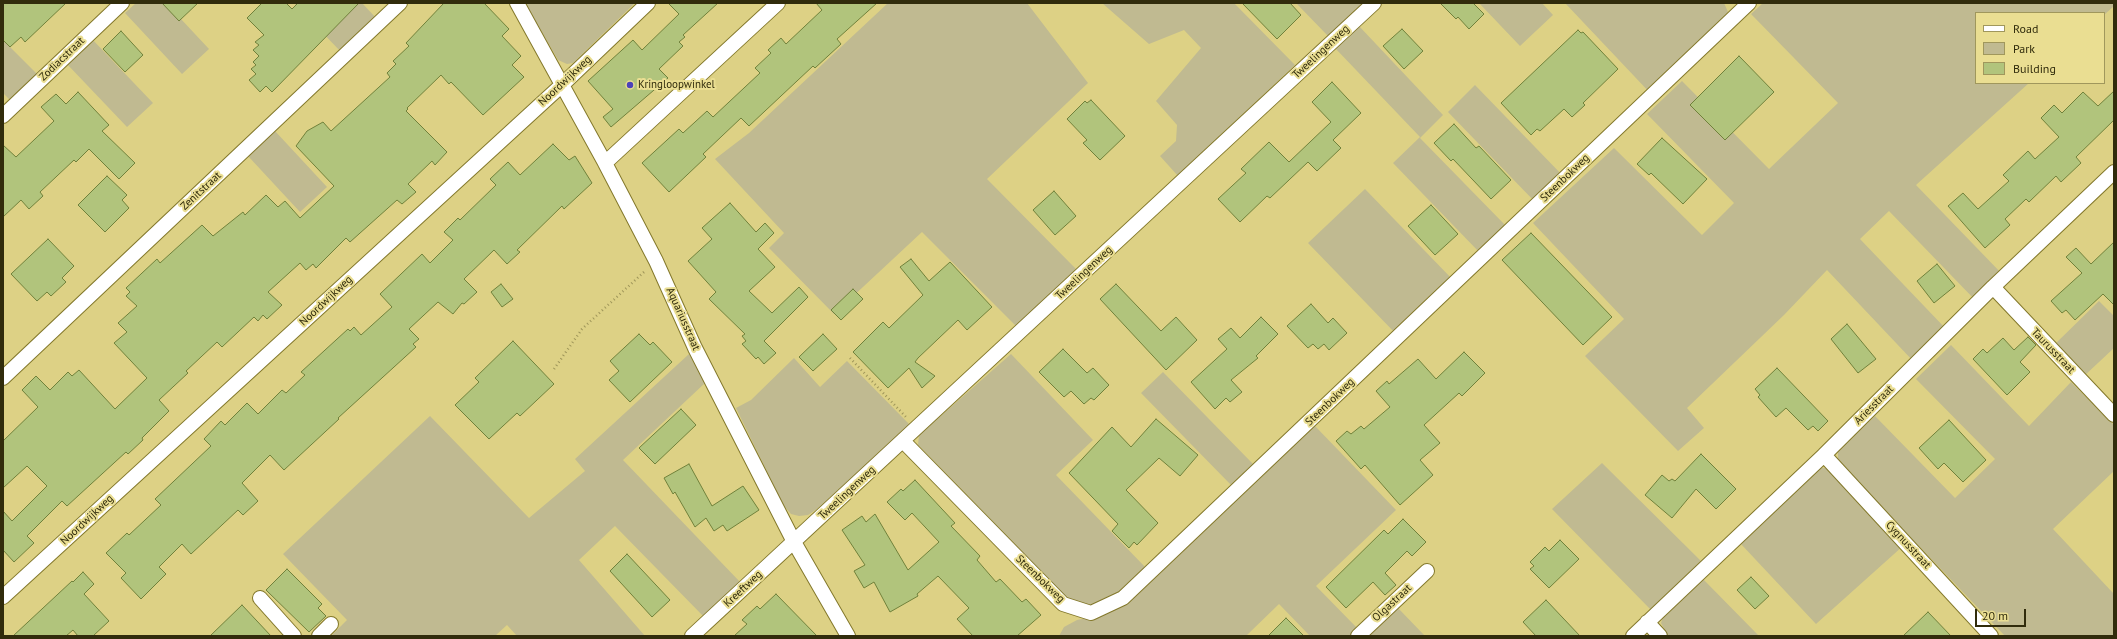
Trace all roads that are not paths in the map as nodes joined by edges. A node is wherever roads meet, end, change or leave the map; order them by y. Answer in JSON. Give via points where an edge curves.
{"nodes":[{"id":1,"x":122,"y":3,"type":"edge"},
{"id":2,"x":400,"y":3,"type":"edge"},
{"id":3,"x":517,"y":3,"type":"edge"},
{"id":4,"x":648,"y":3,"type":"edge"},
{"id":5,"x":778,"y":3,"type":"edge"},
{"id":6,"x":1374,"y":3,"type":"edge"},
{"id":7,"x":1740,"y":6,"type":"edge"},
{"id":8,"x":563,"y":84,"type":"junction"},
{"id":9,"x":3,"y":116,"type":"edge"},
{"id":10,"x":605,"y":163,"type":"junction"},
{"id":11,"x":2114,"y":172,"type":"edge"},
{"id":12,"x":1993,"y":288,"type":"junction"},
{"id":13,"x":3,"y":378,"type":"edge"},
{"id":14,"x":2114,"y":415,"type":"edge"},
{"id":15,"x":903,"y":441,"type":"junction"},
{"id":16,"x":1824,"y":455,"type":"junction"},
{"id":17,"x":794,"y":542,"type":"junction"},
{"id":18,"x":1427,"y":571,"type":"dead end"},
{"id":19,"x":3,"y":597,"type":"edge"},
{"id":20,"x":260,"y":598,"type":"dead end"},
{"id":21,"x":1647,"y":622,"type":"junction"},
{"id":22,"x":331,"y":624,"type":"dead end"},
{"id":23,"x":294,"y":636,"type":"edge"},
{"id":24,"x":319,"y":636,"type":"edge"},
{"id":25,"x":692,"y":636,"type":"edge"},
{"id":26,"x":848,"y":636,"type":"edge"},
{"id":27,"x":1358,"y":636,"type":"edge"},
{"id":28,"x":1632,"y":636,"type":"edge"},
{"id":29,"x":1660,"y":636,"type":"edge"},
{"id":30,"x":1991,"y":636,"type":"edge"}],
"edges":[{"from":1,"to":9,"type":"street","name":"Zodiacstraat"},
{"from":2,"to":13,"type":"street","name":"Zenitstraat"},
{"from":3,"to":8,"type":"street","name":"Aquariusstraat"},
{"from":4,"to":8,"type":"street","name":"Noordwijkweg"},
{"from":5,"to":10,"type":"street"},
{"from":6,"to":15,"type":"street","name":"Tweelingenweg"},
{"from":7,"to":15,"type":"street","name":"Steenbokweg","via":[[1123,598],[1091,613],[1063,604]]},
{"from":8,"to":10,"type":"street","name":"Aquariusstraat"},
{"from":8,"to":19,"type":"street","name":"Noordwijkweg"},
{"from":10,"to":17,"type":"street","name":"Aquariusstraat","via":[[656,261],[695,348]]},
{"from":11,"to":12,"type":"street","name":"Ariesstraat"},
{"from":12,"to":14,"type":"street","name":"Taurusstraat"},
{"from":12,"to":16,"type":"street","name":"Ariesstraat"},
{"from":15,"to":17,"type":"street","name":"Tweelingenweg"},
{"from":16,"to":21,"type":"street","name":"Ariesstraat"},
{"from":16,"to":30,"type":"street","name":"Cygnusstraat"},
{"from":17,"to":25,"type":"street","name":"Kreeftweg"},
{"from":17,"to":26,"type":"street","name":"Aquariusstraat"},
{"from":18,"to":27,"type":"street","name":"Olgastraat"},
{"from":20,"to":23,"type":"street"},
{"from":21,"to":28,"type":"street","name":"Ariesstraat"},
{"from":21,"to":29,"type":"street"},
{"from":22,"to":24,"type":"street"}]}
